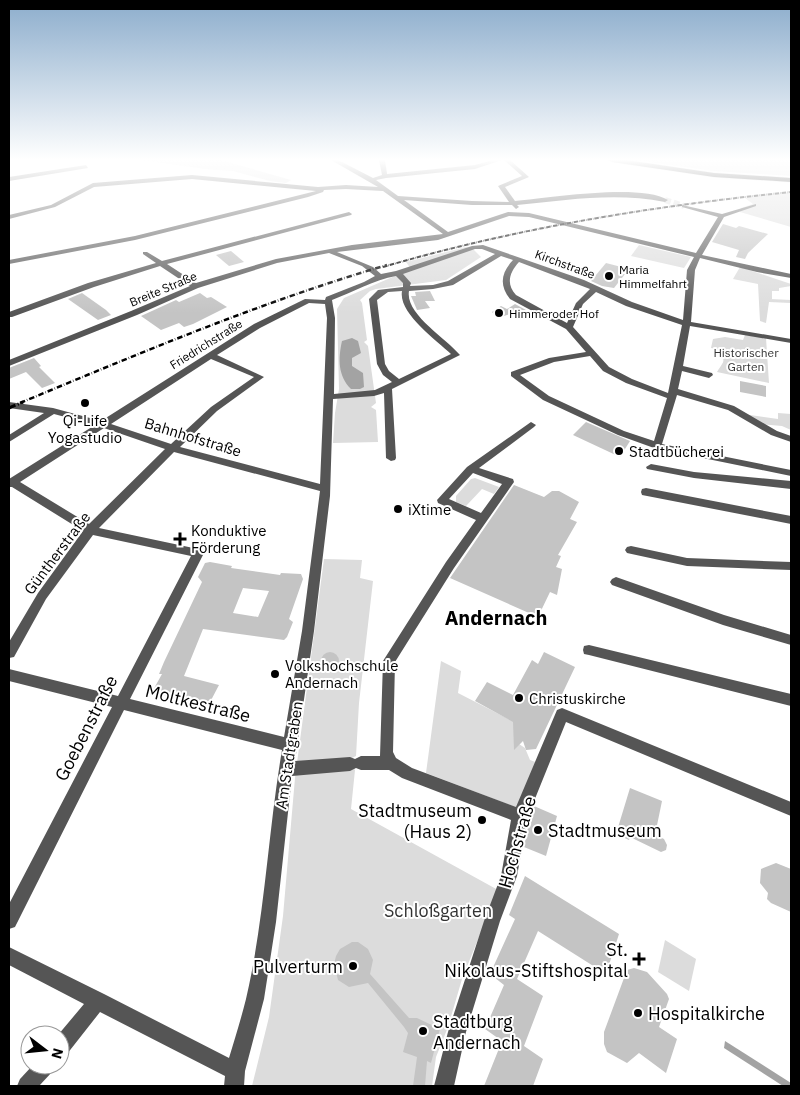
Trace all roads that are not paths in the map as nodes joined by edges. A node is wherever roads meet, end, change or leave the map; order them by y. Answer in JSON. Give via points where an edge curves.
{"nodes":[{"id":1,"x":33,"y":211,"type":"edge"},
{"id":2,"x":245,"y":211,"type":"edge"},
{"id":3,"x":416,"y":211,"type":"edge"},
{"id":4,"x":518,"y":211,"type":"edge"},
{"id":5,"x":703,"y":211,"type":"edge"},
{"id":6,"x":736,"y":211,"type":"edge"},
{"id":7,"x":350,"y":214,"type":"dead end"},
{"id":8,"x":519,"y":214,"type":"junction"},
{"id":9,"x":722,"y":216,"type":"junction"},
{"id":10,"x":9,"y":217,"type":"edge"},
{"id":11,"x":448,"y":235,"type":"junction"},
{"id":12,"x":330,"y":251,"type":"junction"},
{"id":13,"x":145,"y":253,"type":"dead end"},
{"id":14,"x":499,"y":254,"type":"junction"},
{"id":15,"x":698,"y":255,"type":"junction"},
{"id":16,"x":517,"y":260,"type":"junction"},
{"id":17,"x":9,"y":262,"type":"edge"},
{"id":18,"x":162,"y":264,"type":"junction"},
{"id":19,"x":398,"y":273,"type":"junction"},
{"id":20,"x":777,"y":274,"type":"junction"},
{"id":21,"x":791,"y":276,"type":"edge"},
{"id":22,"x":379,"y":277,"type":"junction"},
{"id":23,"x":791,"y":280,"type":"edge"},
{"id":24,"x":195,"y":286,"type":"junction"},
{"id":25,"x":595,"y":288,"type":"junction"},
{"id":26,"x":406,"y":289,"type":"junction"},
{"id":27,"x":328,"y":302,"type":"junction"},
{"id":28,"x":9,"y":315,"type":"edge"},
{"id":29,"x":687,"y":322,"type":"junction"},
{"id":30,"x":569,"y":327,"type":"junction"},
{"id":31,"x":791,"y":341,"type":"edge"},
{"id":32,"x":592,"y":353,"type":"junction"},
{"id":33,"x":210,"y":356,"type":"junction"},
{"id":34,"x":9,"y":363,"type":"edge"},
{"id":35,"x":678,"y":368,"type":"junction"},
{"id":36,"x":710,"y":375,"type":"dead end"},
{"id":37,"x":399,"y":383,"type":"junction"},
{"id":38,"x":383,"y":389,"type":"junction"},
{"id":39,"x":673,"y":394,"type":"junction"},
{"id":40,"x":330,"y":397,"type":"junction"},
{"id":41,"x":9,"y":405,"type":"edge"},
{"id":42,"x":53,"y":411,"type":"junction"},
{"id":43,"x":102,"y":424,"type":"junction"},
{"id":44,"x":531,"y":425,"type":"dead end"},
{"id":45,"x":9,"y":439,"type":"edge"},
{"id":46,"x":791,"y":439,"type":"edge"},
{"id":47,"x":657,"y":446,"type":"junction"},
{"id":48,"x":174,"y":448,"type":"junction"},
{"id":49,"x":390,"y":458,"type":"dead end"},
{"id":50,"x":652,"y":467,"type":"dead end"},
{"id":51,"x":471,"y":469,"type":"junction"},
{"id":52,"x":791,"y":473,"type":"edge"},
{"id":53,"x":10,"y":483,"type":"edge"},
{"id":54,"x":791,"y":485,"type":"edge"},
{"id":55,"x":325,"y":487,"type":"junction"},
{"id":56,"x":646,"y":492,"type":"dead end"},
{"id":57,"x":481,"y":518,"type":"junction"},
{"id":58,"x":791,"y":520,"type":"edge"},
{"id":59,"x":90,"y":530,"type":"junction"},
{"id":60,"x":630,"y":550,"type":"dead end"},
{"id":61,"x":791,"y":566,"type":"edge"},
{"id":62,"x":616,"y":582,"type":"dead end"},
{"id":63,"x":791,"y":640,"type":"edge"},
{"id":64,"x":589,"y":650,"type":"dead end"},
{"id":65,"x":9,"y":653,"type":"edge"},
{"id":66,"x":9,"y":675,"type":"edge"},
{"id":67,"x":791,"y":700,"type":"edge"},
{"id":68,"x":120,"y":703,"type":"junction"},
{"id":69,"x":290,"y":745,"type":"junction"},
{"id":70,"x":391,"y":763,"type":"junction"},
{"id":71,"x":286,"y":769,"type":"junction"},
{"id":72,"x":791,"y":809,"type":"edge"},
{"id":73,"x":520,"y":816,"type":"junction"},
{"id":74,"x":9,"y":921,"type":"edge"},
{"id":75,"x":9,"y":956,"type":"edge"},
{"id":76,"x":98,"y":1000,"type":"junction"},
{"id":77,"x":70,"y":1035,"type":"edge"},
{"id":78,"x":36,"y":1075,"type":"edge"},
{"id":79,"x":234,"y":1079,"type":"edge"},
{"id":80,"x":26,"y":1086,"type":"edge"},
{"id":81,"x":444,"y":1086,"type":"edge"}],
"edges":[{"from":1,"to":10,"type":"street"},
{"from":2,"to":17,"type":"street","via":[[135,238]]},
{"from":3,"to":11,"type":"street"},
{"from":4,"to":8,"type":"street"},
{"from":5,"to":9,"type":"street"},
{"from":6,"to":9,"type":"street"},
{"from":7,"to":18,"type":"street"},
{"from":8,"to":11,"type":"street","name":"Breite Straße","via":[[502,216]]},
{"from":8,"to":15,"type":"street"},
{"from":9,"to":15,"type":"street"},
{"from":11,"to":12,"type":"street","name":"Breite Straße"},
{"from":12,"to":22,"type":"street","via":[[346,260],[366,265]]},
{"from":12,"to":24,"type":"street","name":"Breite Straße","via":[[276,261]]},
{"from":13,"to":18,"type":"street"},
{"from":14,"to":16,"type":"street","name":"Kirchstraße"},
{"from":14,"to":19,"type":"street","name":"Kirchstraße","via":[[474,247]]},
{"from":14,"to":26,"type":"street","via":[[450,283]]},
{"from":15,"to":20,"type":"street"},
{"from":15,"to":29,"type":"street","via":[[691,270]]},
{"from":16,"to":25,"type":"street","name":"Kirchstraße"},
{"from":16,"to":30,"type":"street","via":[[506,275],[507,291]]},
{"from":18,"to":24,"type":"street"},
{"from":18,"to":28,"type":"street"},
{"from":19,"to":22,"type":"street"},
{"from":19,"to":26,"type":"street","via":[[407,283]]},
{"from":20,"to":21,"type":"street"},
{"from":20,"to":23,"type":"street"},
{"from":22,"to":27,"type":"street"},
{"from":24,"to":34,"type":"street","name":"Breite Straße"},
{"from":25,"to":29,"type":"street","name":"Kirchstraße","via":[[653,313]]},
{"from":25,"to":30,"type":"street","via":[[580,303]]},
{"from":26,"to":37,"type":"street","via":[[404,297],[411,309],[430,333],[456,355]]},
{"from":26,"to":38,"type":"street","via":[[387,290],[373,299]]},
{"from":27,"to":33,"type":"street","name":"Friedrichstraße","via":[[308,301],[257,326]]},
{"from":27,"to":40,"type":"street","name":"Am Stadtgraben","via":[[331,318]]},
{"from":29,"to":31,"type":"street","name":"Kirchstraße"},
{"from":29,"to":35,"type":"street"},
{"from":30,"to":32,"type":"street"},
{"from":32,"to":39,"type":"street","via":[[606,369],[629,381]]},
{"from":32,"to":47,"type":"street","via":[[552,360],[514,374],[546,398],[620,434]]},
{"from":33,"to":43,"type":"street","name":"Friedrichstraße"},
{"from":33,"to":48,"type":"street","name":"Güntherstraße","via":[[260,377],[214,409]]},
{"from":35,"to":36,"type":"street"},
{"from":35,"to":39,"type":"street"},
{"from":37,"to":38,"type":"street"},
{"from":37,"to":38,"type":"street"},
{"from":38,"to":40,"type":"street"},
{"from":38,"to":49,"type":"street"},
{"from":39,"to":46,"type":"street","via":[[731,408]]},
{"from":39,"to":47,"type":"street"},
{"from":40,"to":55,"type":"street","name":"Am Stadtgraben","via":[[326,422]]},
{"from":41,"to":42,"type":"street","name":"Bahnhofstraße"},
{"from":42,"to":43,"type":"street","name":"Bahnhofstraße"},
{"from":42,"to":45,"type":"street"},
{"from":43,"to":48,"type":"street","name":"Bahnhofstraße"},
{"from":43,"to":53,"type":"street","name":"Friedrichstraße"},
{"from":44,"to":51,"type":"street"},
{"from":47,"to":52,"type":"street"},
{"from":48,"to":55,"type":"street","name":"Bahnhofstraße","via":[[318,488]]},
{"from":48,"to":59,"type":"street","name":"Güntherstraße"},
{"from":50,"to":54,"type":"street","via":[[694,476]]},
{"from":51,"to":57,"type":"street","via":[[442,500]]},
{"from":51,"to":57,"type":"street","via":[[509,482]]},
{"from":53,"to":59,"type":"street"},
{"from":55,"to":69,"type":"street","name":"Am Stadtgraben","via":[[308,631]]},
{"from":56,"to":58,"type":"street"},
{"from":57,"to":70,"type":"street","via":[[389,661],[385,742]]},
{"from":59,"to":65,"type":"street","name":"Güntherstraße","via":[[42,596]]},
{"from":59,"to":68,"type":"street","name":"Goebenstraße","via":[[198,553]]},
{"from":60,"to":61,"type":"street","via":[[687,562]]},
{"from":62,"to":63,"type":"street","via":[[731,623]]},
{"from":64,"to":67,"type":"street"},
{"from":66,"to":68,"type":"street","name":"Moltkestraße"},
{"from":68,"to":69,"type":"street","name":"Moltkestraße"},
{"from":68,"to":74,"type":"street","name":"Goebenstraße"},
{"from":69,"to":71,"type":"street","name":"Am Stadtgraben"},
{"from":70,"to":71,"type":"street"},
{"from":70,"to":73,"type":"street","via":[[417,777]]},
{"from":71,"to":79,"type":"street","name":"Am Stadtgraben","via":[[268,922],[255,999]]},
{"from":72,"to":73,"type":"street","name":"Hochstraße","via":[[562,714]]},
{"from":73,"to":81,"type":"street","name":"Hochstraße","via":[[509,876],[457,1032]]},
{"from":75,"to":76,"type":"street"},
{"from":76,"to":77,"type":"street"},
{"from":76,"to":79,"type":"street"},
{"from":78,"to":80,"type":"street"}]}
